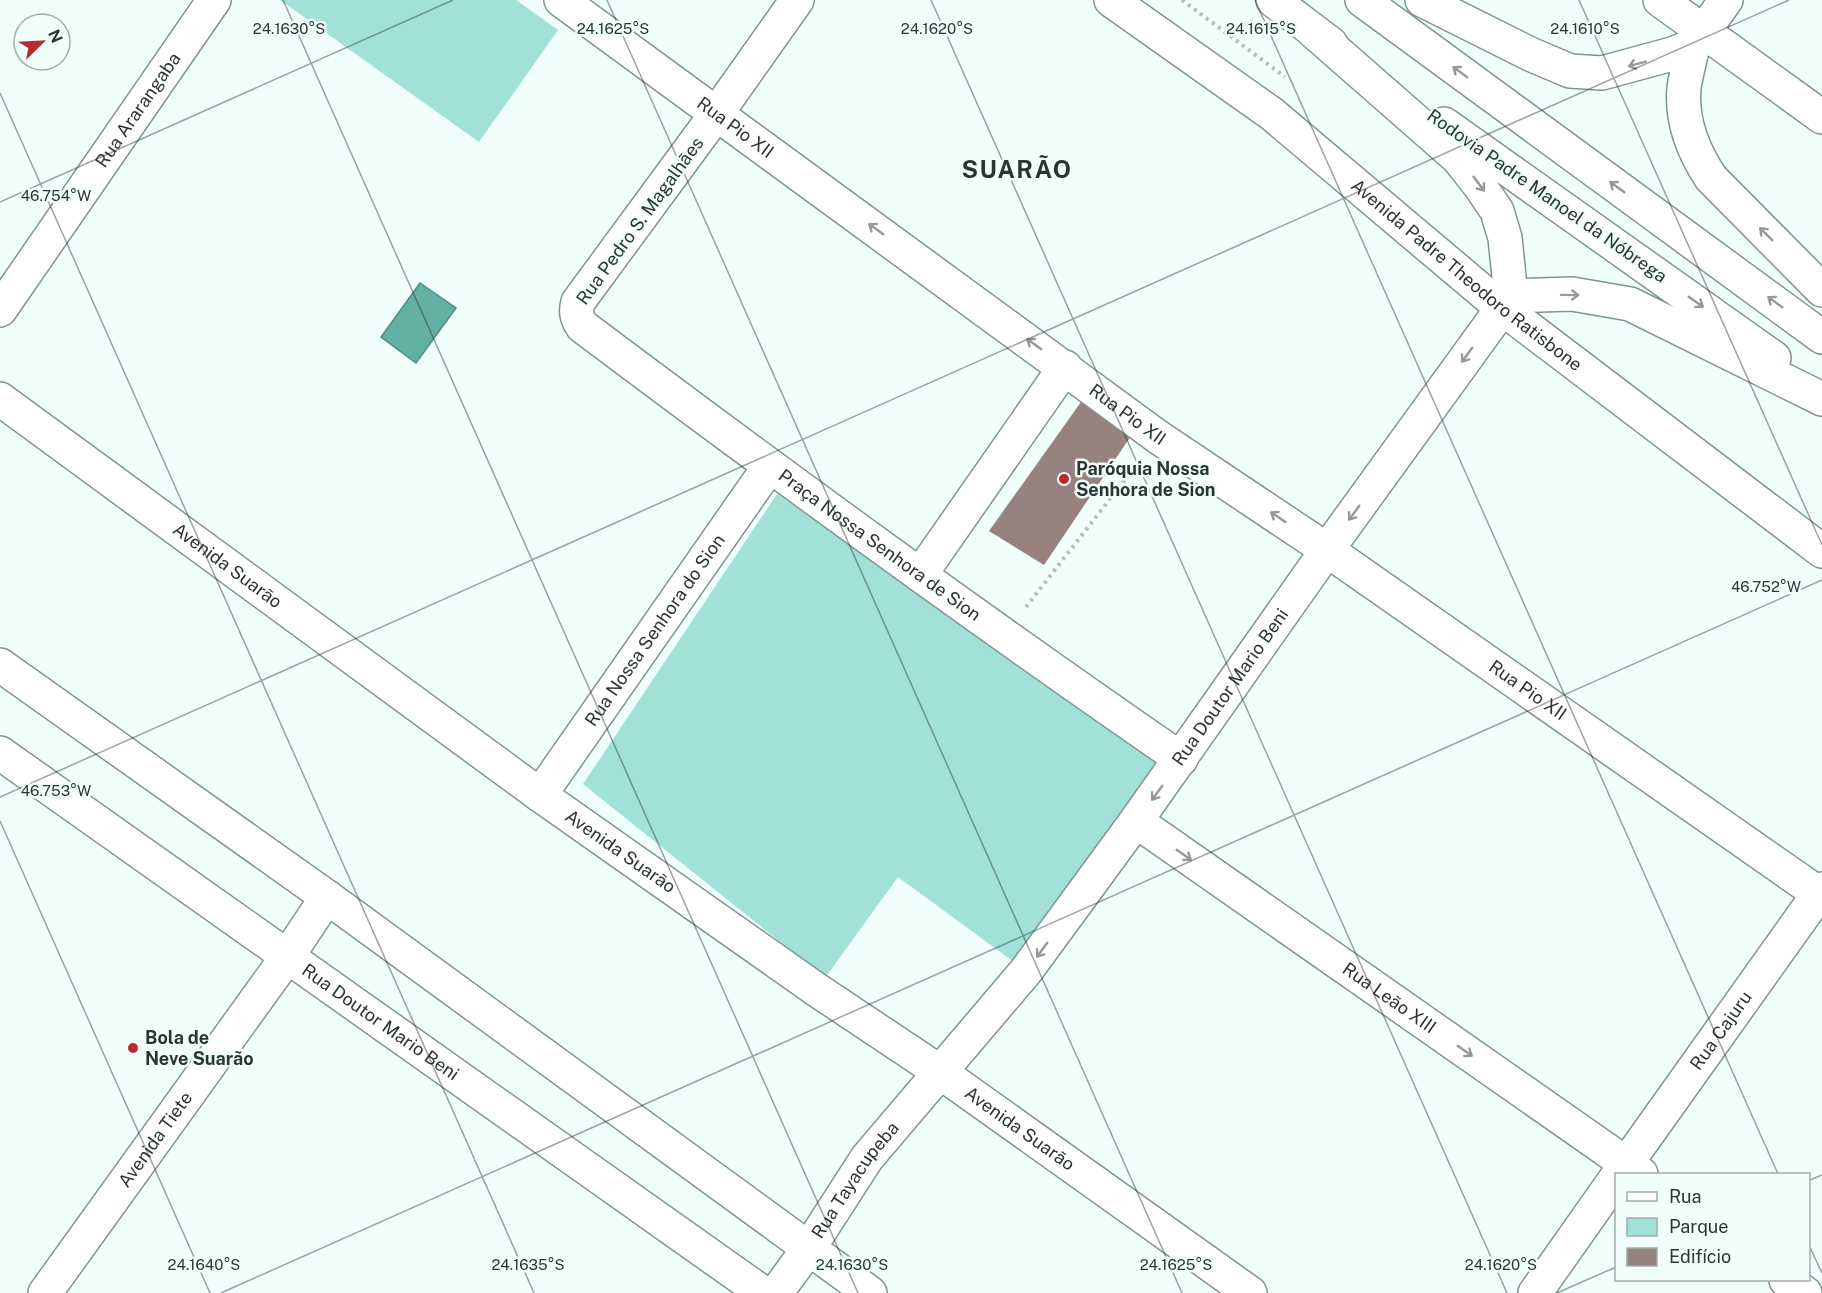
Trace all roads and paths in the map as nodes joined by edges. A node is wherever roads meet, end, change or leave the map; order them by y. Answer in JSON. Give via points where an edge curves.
{"nodes":[{"id":1,"x":214,"y":0,"type":"edge"},
{"id":2,"x":561,"y":0,"type":"edge"},
{"id":3,"x":797,"y":0,"type":"edge"},
{"id":4,"x":1111,"y":0,"type":"edge"},
{"id":5,"x":1182,"y":0,"type":"edge"},
{"id":6,"x":1272,"y":0,"type":"edge"},
{"id":7,"x":1362,"y":0,"type":"edge"},
{"id":8,"x":1422,"y":0,"type":"edge"},
{"id":9,"x":1660,"y":0,"type":"edge"},
{"id":10,"x":1726,"y":0,"type":"edge"},
{"id":11,"x":1313,"y":31,"type":"junction"},
{"id":12,"x":1698,"y":39,"type":"junction"},
{"id":13,"x":1294,"y":84,"type":"dead end"},
{"id":14,"x":717,"y":113,"type":"junction"},
{"id":15,"x":1822,"y":117,"type":"edge"},
{"id":16,"x":1822,"y":290,"type":"edge"},
{"id":17,"x":1507,"y":302,"type":"junction"},
{"id":18,"x":0,"y":310,"type":"edge"},
{"id":19,"x":582,"y":326,"type":"joint"},
{"id":20,"x":1822,"y":337,"type":"edge"},
{"id":21,"x":1065,"y":367,"type":"junction"},
{"id":22,"x":1822,"y":391,"type":"edge"},
{"id":23,"x":0,"y":399,"type":"edge"},
{"id":24,"x":1822,"y":399,"type":"edge"},
{"id":25,"x":1158,"y":437,"type":"junction"},
{"id":26,"x":769,"y":467,"type":"junction"},
{"id":27,"x":1327,"y":550,"type":"junction"},
{"id":28,"x":1822,"y":551,"type":"edge"},
{"id":29,"x":920,"y":575,"type":"junction"},
{"id":30,"x":1003,"y":636,"type":"junction"},
{"id":31,"x":0,"y":665,"type":"edge"},
{"id":32,"x":0,"y":753,"type":"edge"},
{"id":33,"x":1181,"y":759,"type":"junction"},
{"id":34,"x":540,"y":795,"type":"junction"},
{"id":35,"x":1136,"y":821,"type":"junction"},
{"id":36,"x":1821,"y":893,"type":"edge"},
{"id":37,"x":327,"y":897,"type":"junction"},
{"id":38,"x":286,"y":957,"type":"junction"},
{"id":39,"x":940,"y":1072,"type":"junction"},
{"id":40,"x":1626,"y":1173,"type":"edge"},
{"id":41,"x":1615,"y":1188,"type":"edge"},
{"id":42,"x":809,"y":1248,"type":"junction"},
{"id":43,"x":1787,"y":1281,"type":"edge"},
{"id":44,"x":45,"y":1293,"type":"edge"},
{"id":45,"x":763,"y":1293,"type":"edge"},
{"id":46,"x":776,"y":1293,"type":"edge"},
{"id":47,"x":870,"y":1293,"type":"edge"},
{"id":48,"x":1250,"y":1293,"type":"edge"},
{"id":49,"x":1535,"y":1293,"type":"edge"},
{"id":50,"x":1805,"y":1293,"type":"edge"}],
"edges":[{"from":1,"to":18,"type":"main road","name":"Rua Ararangaba"},
{"from":2,"to":14,"type":"main road","name":"Rua Pio XII"},
{"from":3,"to":14,"type":"main road","name":"Rua Pedro S. Magalhães"},
{"from":4,"to":17,"type":"main road","name":"Avenida Padre Theodoro Ratisbone","via":[[1272,114]]},
{"from":5,"to":13,"type":"path"},
{"from":6,"to":11,"type":"main road","name":"Rodovia Padre Manoel da Nóbrega"},
{"from":20,"to":7,"type":"main road","one_way":true},
{"from":12,"to":8,"type":"main road","one_way":true,"via":[[1672,54],[1602,73],[1570,71]]},
{"from":9,"to":12,"type":"main road"},
{"from":10,"to":12,"type":"main road"},
{"from":11,"to":17,"type":"main road","one_way":true,"via":[[1458,158],[1480,186],[1497,210],[1505,238]]},
{"from":11,"to":22,"type":"main road","name":"Rodovia Padre Manoel da Nóbrega","one_way":true},
{"from":12,"to":15,"type":"main road"},
{"from":16,"to":12,"type":"main road","one_way":true,"via":[[1711,178],[1700,161],[1686,125],[1684,105]]},
{"from":14,"to":19,"type":"main road","name":"Rua Pedro S. Magalhães","via":[[578,302],[576,310]]},
{"from":21,"to":14,"type":"main road","name":"Rua Pio XII","one_way":true},
{"from":17,"to":24,"type":"main road","one_way":true,"via":[[1572,294],[1630,304]]},
{"from":17,"to":27,"type":"main road","name":"Rua Doutor Mario Beni","one_way":true},
{"from":17,"to":28,"type":"main road","name":"Avenida Padre Theodoro Ratisbone"},
{"from":19,"to":26,"type":"main road","name":"Praça Nossa Senhora de Sion"},
{"from":21,"to":25,"type":"main road","name":"Rua Pio XII"},
{"from":21,"to":29,"type":"main road"},
{"from":23,"to":34,"type":"main road","name":"Avenida Suarão"},
{"from":27,"to":25,"type":"main road","name":"Rua Pio XII","one_way":true},
{"from":25,"to":30,"type":"path"},
{"from":26,"to":29,"type":"main road","name":"Praça Nossa Senhora de Sion"},
{"from":26,"to":34,"type":"main road","name":"Rua Nossa Senhora do Sion"},
{"from":27,"to":33,"type":"main road","name":"Rua Doutor Mario Beni"},
{"from":27,"to":36,"type":"main road","name":"Rua Pio XII"},
{"from":29,"to":30,"type":"main road","name":"Praça Nossa Senhora de Sion"},
{"from":30,"to":33,"type":"main road","name":"Praça Nossa Senhora de Sion"},
{"from":31,"to":37,"type":"main road"},
{"from":32,"to":38,"type":"main road","name":"Rua Doutor Mario Beni"},
{"from":33,"to":35,"type":"main road","name":"Rua Doutor Mario Beni","one_way":true},
{"from":34,"to":39,"type":"main road","name":"Avenida Suarão"},
{"from":35,"to":39,"type":"main road","name":"Rua Doutor Mario Beni","one_way":true,"via":[[1026,971]]},
{"from":35,"to":40,"type":"main road","name":"Rua Leão XIII","one_way":true},
{"from":36,"to":40,"type":"main road","name":"Rua Cajuru"},
{"from":37,"to":38,"type":"main road","name":"Avenida Tiete"},
{"from":37,"to":42,"type":"main road"},
{"from":38,"to":44,"type":"main road","name":"Avenida Tiete"},
{"from":38,"to":45,"type":"main road","name":"Rua Doutor Mario Beni"},
{"from":39,"to":42,"type":"main road","name":"Rua Tayacupeba","via":[[867,1158]]},
{"from":39,"to":48,"type":"main road","name":"Avenida Suarão"},
{"from":41,"to":49,"type":"main road","name":"Rua Cajuru"},
{"from":42,"to":46,"type":"main road","name":"Rua Tayacupeba"},
{"from":42,"to":47,"type":"main road"},
{"from":43,"to":50,"type":"main road"}]}
